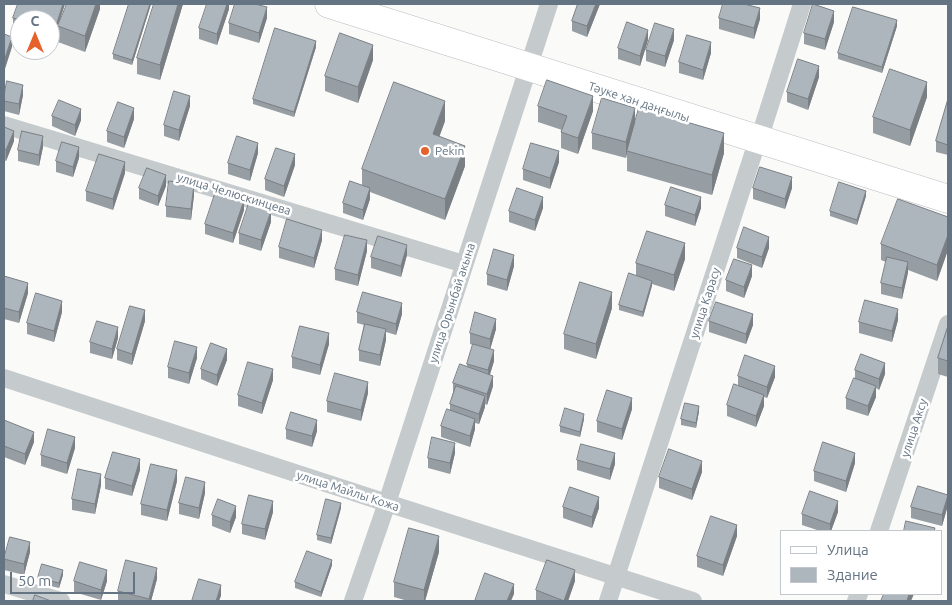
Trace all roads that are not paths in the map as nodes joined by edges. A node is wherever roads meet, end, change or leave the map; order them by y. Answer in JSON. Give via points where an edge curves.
{"nodes":[{"id":1,"x":329,"y":4,"type":"edge"},
{"id":2,"x":376,"y":4,"type":"edge"},
{"id":3,"x":549,"y":4,"type":"edge"},
{"id":4,"x":802,"y":4,"type":"edge"},
{"id":5,"x":530,"y":60,"type":"junction"},
{"id":6,"x":4,"y":125,"type":"edge"},
{"id":7,"x":760,"y":133,"type":"junction"},
{"id":8,"x":948,"y":185,"type":"edge"},
{"id":9,"x":948,"y":199,"type":"edge"},
{"id":10,"x":464,"y":264,"type":"junction"},
{"id":11,"x":948,"y":324,"type":"edge"},
{"id":12,"x":4,"y":378,"type":"edge"},
{"id":13,"x":387,"y":503,"type":"junction"},
{"id":14,"x":879,"y":530,"type":"edge"},
{"id":15,"x":616,"y":576,"type":"junction"},
{"id":16,"x":4,"y":584,"type":"edge"},
{"id":17,"x":61,"y":601,"type":"edge"},
{"id":18,"x":353,"y":601,"type":"edge"},
{"id":19,"x":608,"y":601,"type":"edge"},
{"id":20,"x":693,"y":601,"type":"edge"}],
"edges":[{"from":1,"to":5,"type":"main road","name":"Тәуке хан даңғылы"},
{"from":2,"to":5,"type":"main road","name":"Тәуке хан даңғылы"},
{"from":3,"to":5,"type":"street","name":"улица Орынбай акына"},
{"from":4,"to":7,"type":"street","name":"улица Карасу"},
{"from":5,"to":7,"type":"main road","name":"Тәуке хан даңғылы"},
{"from":5,"to":10,"type":"street","name":"улица Орынбай акына"},
{"from":6,"to":10,"type":"street","name":"улица Челюскинцева"},
{"from":7,"to":8,"type":"main road","name":"Тәуке хан даңғылы"},
{"from":7,"to":9,"type":"main road","name":"Тәуке хан даңғылы"},
{"from":7,"to":15,"type":"street","name":"улица Карасу"},
{"from":10,"to":13,"type":"street","name":"улица Орынбай акына"},
{"from":11,"to":14,"type":"street","name":"улица Аксу"},
{"from":12,"to":13,"type":"street","name":"улица Майлы Кожа"},
{"from":13,"to":15,"type":"street","name":"улица Майлы Кожа"},
{"from":13,"to":18,"type":"street","name":"улица Орынбай акына"},
{"from":15,"to":19,"type":"street","name":"улица Карасу"},
{"from":15,"to":20,"type":"street","name":"улица Майлы Кожа"},
{"from":16,"to":17,"type":"street"}]}
